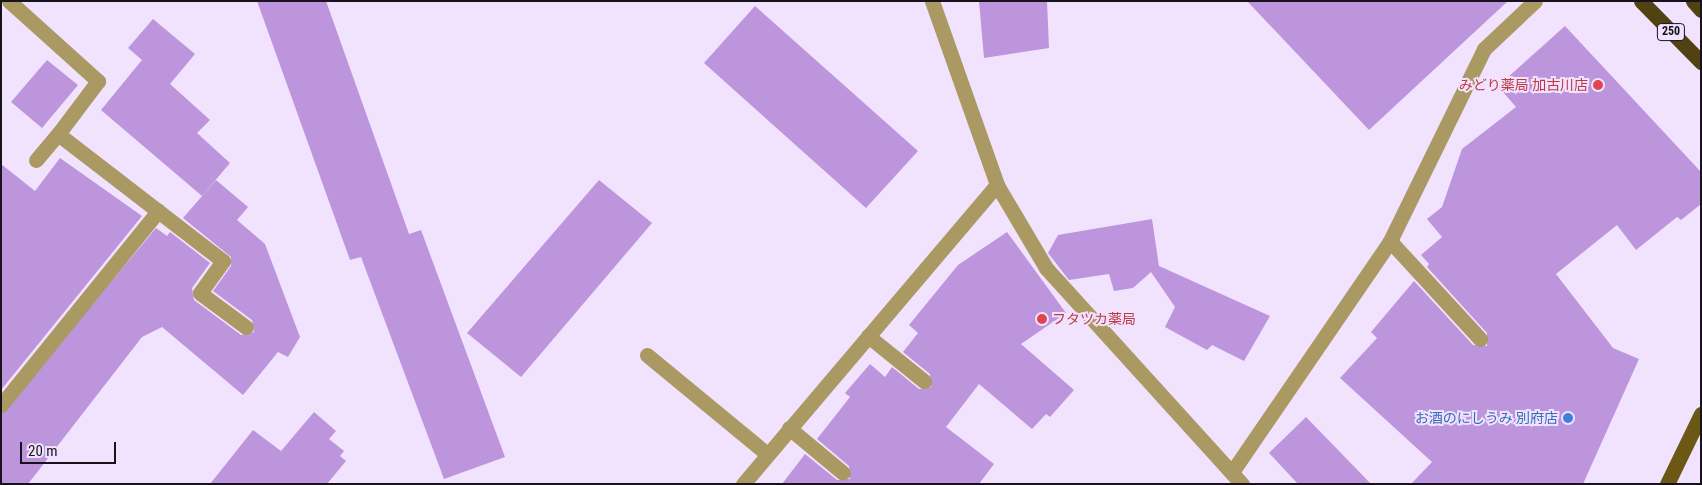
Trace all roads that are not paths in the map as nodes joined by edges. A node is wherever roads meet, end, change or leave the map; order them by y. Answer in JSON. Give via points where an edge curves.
{"nodes":[{"id":1,"x":9,"y":1,"type":"edge"},
{"id":2,"x":932,"y":1,"type":"edge"},
{"id":3,"x":1535,"y":1,"type":"edge"},
{"id":4,"x":1641,"y":1,"type":"edge"},
{"id":5,"x":1693,"y":1,"type":"edge"},
{"id":6,"x":1701,"y":10,"type":"edge"},
{"id":7,"x":1701,"y":62,"type":"edge"},
{"id":8,"x":58,"y":134,"type":"junction"},
{"id":9,"x":36,"y":160,"type":"dead end"},
{"id":10,"x":997,"y":185,"type":"junction"},
{"id":11,"x":158,"y":211,"type":"junction"},
{"id":12,"x":1390,"y":240,"type":"junction"},
{"id":13,"x":246,"y":327,"type":"dead end"},
{"id":14,"x":868,"y":336,"type":"junction"},
{"id":15,"x":1480,"y":340,"type":"dead end"},
{"id":16,"x":647,"y":355,"type":"dead end"},
{"id":17,"x":924,"y":381,"type":"dead end"},
{"id":18,"x":1,"y":405,"type":"edge"},
{"id":19,"x":1701,"y":414,"type":"edge"},
{"id":20,"x":789,"y":428,"type":"junction"},
{"id":21,"x":767,"y":454,"type":"junction"},
{"id":22,"x":1232,"y":472,"type":"junction"},
{"id":23,"x":843,"y":473,"type":"dead end"},
{"id":24,"x":743,"y":484,"type":"edge"},
{"id":25,"x":1242,"y":484,"type":"edge"},
{"id":26,"x":1667,"y":484,"type":"edge"}],
"edges":[{"from":1,"to":8,"type":"street","via":[[98,81]]},
{"from":2,"to":10,"type":"street"},
{"from":3,"to":12,"type":"street","via":[[1484,49]]},
{"from":4,"to":7,"type":"highway","number":"250"},
{"from":5,"to":6,"type":"highway","number":"250"},
{"from":8,"to":9,"type":"street"},
{"from":8,"to":11,"type":"street"},
{"from":10,"to":14,"type":"street"},
{"from":10,"to":22,"type":"street","via":[[1046,268]]},
{"from":11,"to":13,"type":"street","via":[[222,261],[200,293]]},
{"from":11,"to":18,"type":"street"},
{"from":12,"to":15,"type":"street"},
{"from":12,"to":22,"type":"street"},
{"from":14,"to":17,"type":"street"},
{"from":14,"to":20,"type":"street"},
{"from":16,"to":21,"type":"street"},
{"from":19,"to":26,"type":"main road"},
{"from":20,"to":21,"type":"street"},
{"from":20,"to":23,"type":"street"},
{"from":21,"to":24,"type":"street"},
{"from":22,"to":25,"type":"street"}]}
